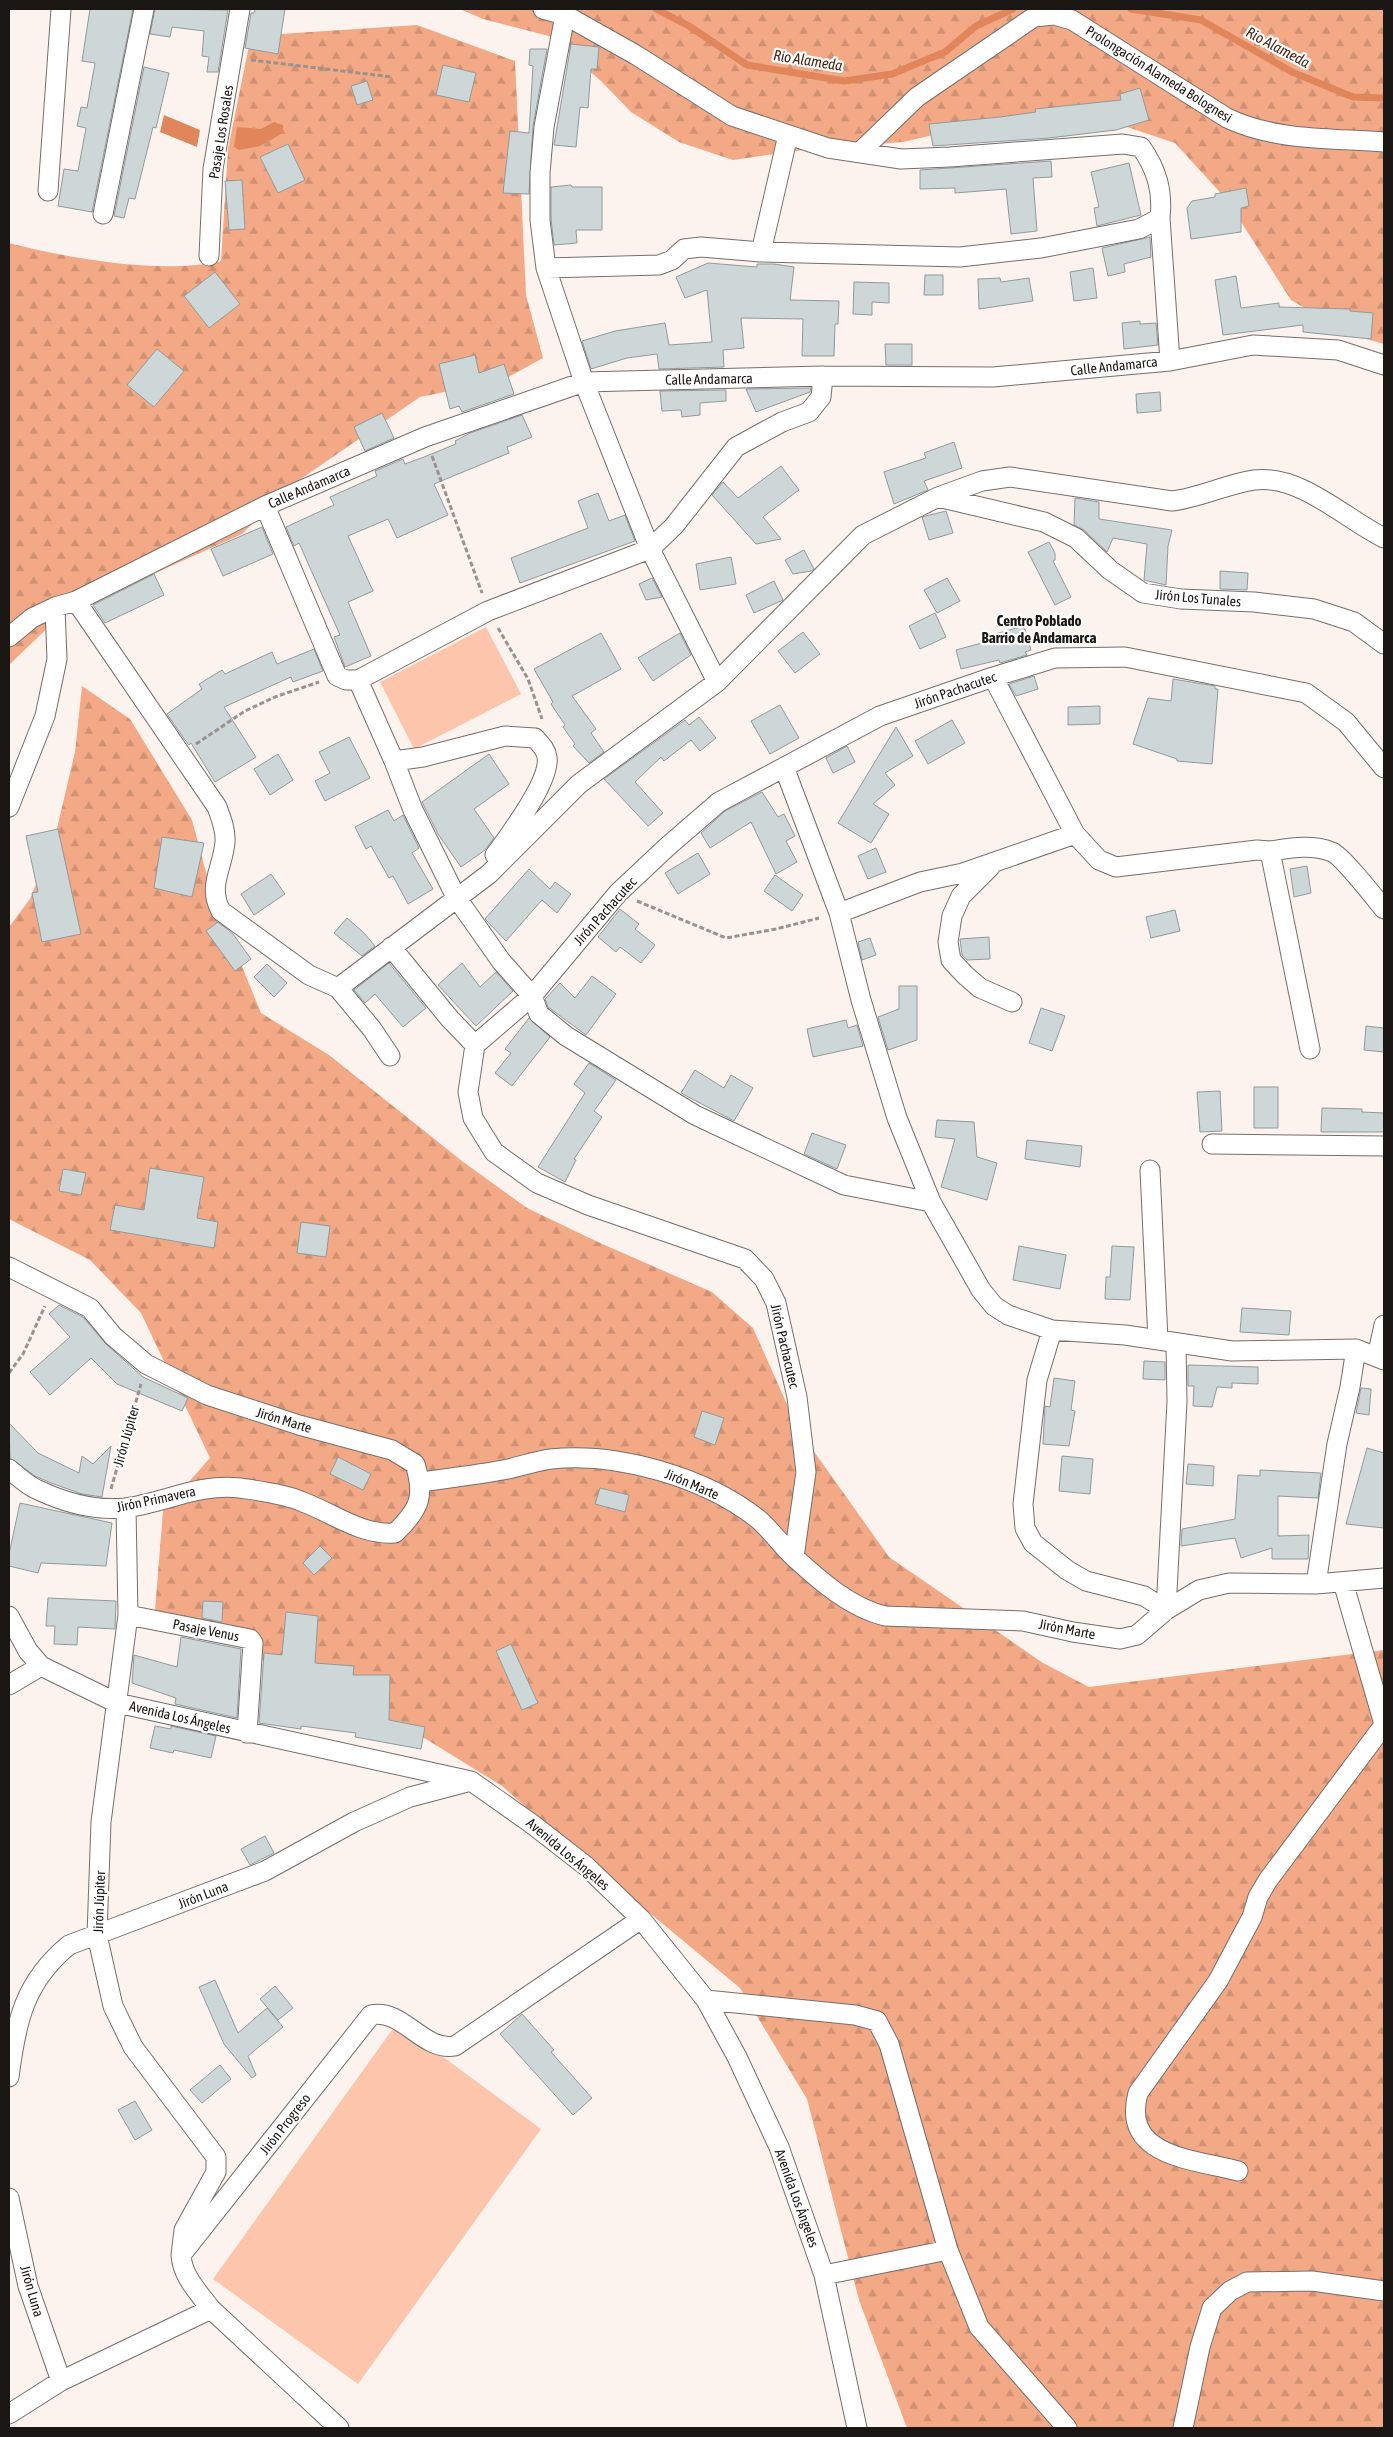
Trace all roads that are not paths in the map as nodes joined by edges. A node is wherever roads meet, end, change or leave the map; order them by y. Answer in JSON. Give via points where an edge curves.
{"nodes":[{"id":1,"x":62,"y":9,"type":"edge"},
{"id":2,"x":144,"y":9,"type":"edge"},
{"id":3,"x":240,"y":9,"type":"edge"},
{"id":4,"x":543,"y":9,"type":"edge"},
{"id":5,"x":565,"y":16,"type":"junction"},
{"id":6,"x":788,"y":134,"type":"junction"},
{"id":7,"x":1384,"y":142,"type":"edge"},
{"id":8,"x":860,"y":152,"type":"junction"},
{"id":9,"x":48,"y":191,"type":"dead end"},
{"id":10,"x":103,"y":214,"type":"dead end"},
{"id":11,"x":1160,"y":218,"type":"junction"},
{"id":12,"x":761,"y":252,"type":"junction"},
{"id":13,"x":210,"y":256,"type":"dead end"},
{"id":14,"x":546,"y":268,"type":"junction"},
{"id":15,"x":1170,"y":361,"type":"junction"},
{"id":16,"x":1384,"y":365,"type":"edge"},
{"id":17,"x":823,"y":376,"type":"junction"},
{"id":18,"x":584,"y":382,"type":"junction"},
{"id":19,"x":938,"y":497,"type":"junction"},
{"id":20,"x":265,"y":506,"type":"junction"},
{"id":21,"x":1384,"y":538,"type":"edge"},
{"id":22,"x":650,"y":549,"type":"junction"},
{"id":23,"x":76,"y":601,"type":"junction"},
{"id":24,"x":55,"y":607,"type":"junction"},
{"id":25,"x":9,"y":637,"type":"edge"},
{"id":26,"x":1384,"y":644,"type":"edge"},
{"id":27,"x":993,"y":677,"type":"junction"},
{"id":28,"x":358,"y":680,"type":"junction"},
{"id":29,"x":717,"y":682,"type":"junction"},
{"id":30,"x":394,"y":761,"type":"junction"},
{"id":31,"x":784,"y":767,"type":"junction"},
{"id":32,"x":1384,"y":768,"type":"edge"},
{"id":33,"x":9,"y":807,"type":"edge"},
{"id":34,"x":1075,"y":834,"type":"junction"},
{"id":35,"x":1270,"y":851,"type":"junction"},
{"id":36,"x":995,"y":863,"type":"junction"},
{"id":37,"x":456,"y":897,"type":"junction"},
{"id":38,"x":1384,"y":909,"type":"edge"},
{"id":39,"x":839,"y":913,"type":"junction"},
{"id":40,"x":391,"y":947,"type":"junction"},
{"id":41,"x":338,"y":988,"type":"junction"},
{"id":42,"x":532,"y":996,"type":"junction"},
{"id":43,"x":1012,"y":1002,"type":"dead end"},
{"id":44,"x":475,"y":1045,"type":"junction"},
{"id":45,"x":1310,"y":1049,"type":"dead end"},
{"id":46,"x":390,"y":1056,"type":"dead end"},
{"id":47,"x":1212,"y":1144,"type":"dead end"},
{"id":48,"x":1384,"y":1146,"type":"edge"},
{"id":49,"x":1150,"y":1170,"type":"dead end"},
{"id":50,"x":931,"y":1202,"type":"junction"},
{"id":51,"x":9,"y":1267,"type":"edge"},
{"id":52,"x":1384,"y":1325,"type":"edge"},
{"id":53,"x":1052,"y":1330,"type":"junction"},
{"id":54,"x":1167,"y":1342,"type":"junction"},
{"id":55,"x":1356,"y":1349,"type":"junction"},
{"id":56,"x":1380,"y":1358,"type":"edge"},
{"id":57,"x":9,"y":1469,"type":"edge"},
{"id":58,"x":420,"y":1482,"type":"junction"},
{"id":59,"x":126,"y":1508,"type":"junction"},
{"id":60,"x":794,"y":1557,"type":"junction"},
{"id":61,"x":1384,"y":1578,"type":"edge"},
{"id":62,"x":1343,"y":1582,"type":"junction"},
{"id":63,"x":1316,"y":1584,"type":"junction"},
{"id":64,"x":1166,"y":1610,"type":"junction"},
{"id":65,"x":9,"y":1616,"type":"edge"},
{"id":66,"x":128,"y":1616,"type":"junction"},
{"id":67,"x":41,"y":1666,"type":"junction"},
{"id":68,"x":9,"y":1685,"type":"edge"},
{"id":69,"x":117,"y":1703,"type":"junction"},
{"id":70,"x":1384,"y":1724,"type":"edge"},
{"id":71,"x":247,"y":1733,"type":"junction"},
{"id":72,"x":471,"y":1781,"type":"junction"},
{"id":73,"x":640,"y":1919,"type":"junction"},
{"id":74,"x":97,"y":1935,"type":"junction"},
{"id":75,"x":706,"y":2000,"type":"junction"},
{"id":76,"x":9,"y":2076,"type":"edge"},
{"id":77,"x":1238,"y":2171,"type":"dead end"},
{"id":78,"x":9,"y":2198,"type":"edge"},
{"id":79,"x":948,"y":2250,"type":"junction"},
{"id":80,"x":181,"y":2255,"type":"junction"},
{"id":81,"x":824,"y":2275,"type":"junction"},
{"id":82,"x":1384,"y":2292,"type":"edge"},
{"id":83,"x":211,"y":2309,"type":"junction"},
{"id":84,"x":62,"y":2381,"type":"junction"},
{"id":85,"x":9,"y":2414,"type":"edge"},
{"id":86,"x":339,"y":2428,"type":"edge"},
{"id":87,"x":857,"y":2428,"type":"edge"},
{"id":88,"x":1067,"y":2428,"type":"edge"},
{"id":89,"x":1183,"y":2428,"type":"edge"}],
"edges":[{"from":1,"to":9,"type":"street"},
{"from":2,"to":10,"type":"street"},
{"from":3,"to":13,"type":"street","name":"Pasaje Los Rosales","via":[[213,169]]},
{"from":4,"to":5,"type":"street"},
{"from":5,"to":6,"type":"street","via":[[732,116]]},
{"from":5,"to":14,"type":"street","via":[[544,127],[540,173],[540,220]]},
{"from":6,"to":8,"type":"street","via":[[828,148]]},
{"from":6,"to":12,"type":"street"},
{"from":7,"to":8,"type":"street","name":"Prolongación Alameda Bolognesi","via":[[1296,137],[1241,125],[1072,20],[1054,15],[1034,17],[916,97]]},
{"from":8,"to":11,"type":"street","via":[[901,159],[1122,144],[1142,147],[1158,180],[1162,199]]},
{"from":11,"to":12,"type":"street","via":[[1139,229],[1040,248],[960,257]]},
{"from":11,"to":15,"type":"street"},
{"from":12,"to":14,"type":"street","via":[[701,247],[684,249],[672,260],[659,265]]},
{"from":14,"to":18,"type":"street"},
{"from":15,"to":16,"type":"street","name":"Calle Andamarca","via":[[1253,345],[1338,350]]},
{"from":15,"to":17,"type":"street","name":"Calle Andamarca","via":[[992,377]]},
{"from":17,"to":18,"type":"street","name":"Calle Andamarca"},
{"from":17,"to":22,"type":"street","via":[[821,397],[809,412],[782,422],[736,448],[674,526]]},
{"from":18,"to":20,"type":"street","name":"Calle Andamarca","via":[[425,437]]},
{"from":18,"to":22,"type":"street"},
{"from":19,"to":21,"type":"street","via":[[982,481],[1010,477],[1172,501],[1192,499],[1252,480],[1274,479],[1299,487]]},
{"from":19,"to":26,"type":"street","name":"Jirón Los Tunales","via":[[1044,522],[1076,538],[1110,570],[1143,593],[1181,599],[1314,608],[1354,622]]},
{"from":19,"to":29,"type":"street","via":[[863,535]]},
{"from":20,"to":23,"type":"street","name":"Calle Andamarca"},
{"from":20,"to":28,"type":"street","via":[[337,676]]},
{"from":22,"to":28,"type":"street","via":[[488,611]]},
{"from":22,"to":29,"type":"street"},
{"from":23,"to":24,"type":"street","name":"Calle Andamarca"},
{"from":23,"to":41,"type":"street","via":[[217,807],[225,841],[214,888],[215,901],[221,911],[309,975]]},
{"from":24,"to":25,"type":"street","name":"Calle Andamarca","via":[[32,618]]},
{"from":24,"to":33,"type":"street","via":[[57,659],[45,716]]},
{"from":27,"to":31,"type":"street","name":"Jirón Pachacutec","via":[[880,716]]},
{"from":27,"to":32,"type":"street","name":"Jirón Pachacutec","via":[[1055,658],[1124,657],[1306,693],[1346,722]]},
{"from":27,"to":34,"type":"street"},
{"from":28,"to":30,"type":"street"},
{"from":29,"to":37,"type":"street","via":[[579,784],[489,874]]},
{"from":30,"to":37,"type":"street","via":[[413,810]]},
{"from":30,"to":37,"type":"street","via":[[505,736],[535,738],[544,748],[547,770],[518,824],[491,860]]},
{"from":31,"to":39,"type":"street"},
{"from":31,"to":42,"type":"street","name":"Jirón Pachacutec","via":[[719,802],[667,846],[618,893]]},
{"from":34,"to":35,"type":"street","via":[[1099,860],[1116,867]]},
{"from":34,"to":36,"type":"street"},
{"from":35,"to":38,"type":"street","via":[[1300,847],[1334,852]]},
{"from":35,"to":45,"type":"street"},
{"from":36,"to":39,"type":"street","via":[[920,882]]},
{"from":36,"to":43,"type":"street","via":[[961,896],[952,916],[948,942],[951,960],[965,976],[980,988]]},
{"from":37,"to":40,"type":"street"},
{"from":37,"to":42,"type":"street","via":[[501,961]]},
{"from":39,"to":50,"type":"street","via":[[861,1000],[897,1118]]},
{"from":40,"to":41,"type":"street"},
{"from":40,"to":44,"type":"street"},
{"from":41,"to":46,"type":"street"},
{"from":42,"to":44,"type":"street","name":"Jirón Pachacutec"},
{"from":42,"to":50,"type":"street","via":[[539,1014],[566,1036],[695,1115],[844,1185]]},
{"from":44,"to":60,"type":"street","name":"Jirón Pachacutec","via":[[468,1092],[473,1118],[494,1152],[537,1183],[745,1259],[764,1279],[776,1302],[795,1387],[806,1472]]},
{"from":47,"to":48,"type":"street"},
{"from":49,"to":54,"type":"street"},
{"from":50,"to":53,"type":"street","via":[[981,1290],[994,1306],[1008,1315]]},
{"from":51,"to":58,"type":"street","name":"Jirón Marte","via":[[90,1308],[113,1336],[146,1364],[207,1395],[298,1425],[392,1450],[415,1464]]},
{"from":52,"to":56,"type":"street"},
{"from":53,"to":54,"type":"street"},
{"from":53,"to":64,"type":"street","via":[[1037,1380],[1023,1504],[1026,1528],[1033,1543],[1067,1570],[1086,1581],[1144,1596]]},
{"from":54,"to":55,"type":"street","via":[[1232,1351]]},
{"from":54,"to":64,"type":"street","via":[[1177,1411]]},
{"from":55,"to":56,"type":"street"},
{"from":55,"to":63,"type":"street","via":[[1337,1444]]},
{"from":57,"to":59,"type":"street","name":"Jirón Primavera","via":[[35,1489],[75,1504]]},
{"from":58,"to":59,"type":"street","name":"Jirón Primavera","via":[[420,1501],[396,1533],[370,1532],[303,1501],[238,1488],[196,1489]]},
{"from":58,"to":60,"type":"street","name":"Jirón Marte","via":[[503,1470],[551,1459],[606,1459],[659,1470],[723,1496],[758,1519]]},
{"from":59,"to":66,"type":"street","name":"Jirón Júpiter"},
{"from":60,"to":64,"type":"street","name":"Jirón Marte","via":[[851,1603],[867,1612],[885,1616],[1023,1621],[1120,1639],[1137,1635]]},
{"from":61,"to":62,"type":"street","name":"Jirón Marte"},
{"from":62,"to":63,"type":"street","name":"Jirón Marte"},
{"from":62,"to":70,"type":"street"},
{"from":63,"to":64,"type":"street","name":"Jirón Marte","via":[[1229,1583],[1199,1590]]},
{"from":65,"to":67,"type":"street","name":"Avenida Los Ángeles","via":[[28,1651]]},
{"from":66,"to":69,"type":"street","name":"Jirón Júpiter"},
{"from":66,"to":71,"type":"street","name":"Pasaje Venus","via":[[250,1639],[253,1644]]},
{"from":67,"to":68,"type":"street"},
{"from":67,"to":69,"type":"street","name":"Avenida Los Ángeles"},
{"from":69,"to":71,"type":"street","name":"Avenida Los Ángeles"},
{"from":69,"to":74,"type":"street","name":"Jirón Júpiter","via":[[101,1822]]},
{"from":70,"to":77,"type":"street","via":[[1268,1880],[1218,1981],[1138,2093],[1134,2108],[1144,2140],[1171,2154]]},
{"from":71,"to":72,"type":"street","name":"Avenida Los Ángeles"},
{"from":72,"to":73,"type":"street","name":"Avenida Los Ángeles","via":[[586,1866]]},
{"from":72,"to":74,"type":"street","name":"Jirón Luna","via":[[410,1797],[354,1822],[266,1871]]},
{"from":73,"to":75,"type":"street","name":"Avenida Los Ángeles"},
{"from":73,"to":80,"type":"street","name":"Jirón Progreso","via":[[455,2046],[440,2047],[384,2013],[371,2015]]},
{"from":74,"to":76,"type":"street","name":"Jirón Luna","via":[[69,1946],[49,1961],[26,1995],[12,2049]]},
{"from":74,"to":80,"type":"street","name":"Jirón Júpiter","via":[[113,2006],[133,2047],[216,2157],[216,2172],[184,2230]]},
{"from":75,"to":79,"type":"street","via":[[855,2015],[877,2021],[889,2044]]},
{"from":75,"to":81,"type":"street","name":"Avenida Los Ángeles","via":[[779,2147]]},
{"from":78,"to":84,"type":"street","name":"Jirón Luna","via":[[28,2286]]},
{"from":79,"to":81,"type":"street"},
{"from":79,"to":88,"type":"street","via":[[979,2327]]},
{"from":80,"to":83,"type":"street","via":[[181,2265]]},
{"from":81,"to":87,"type":"street","name":"Avenida Los Ángeles"},
{"from":82,"to":89,"type":"street","via":[[1312,2281],[1247,2282],[1230,2291],[1212,2308],[1200,2346]]},
{"from":83,"to":84,"type":"street"},
{"from":83,"to":86,"type":"street"},
{"from":84,"to":85,"type":"street"}]}
